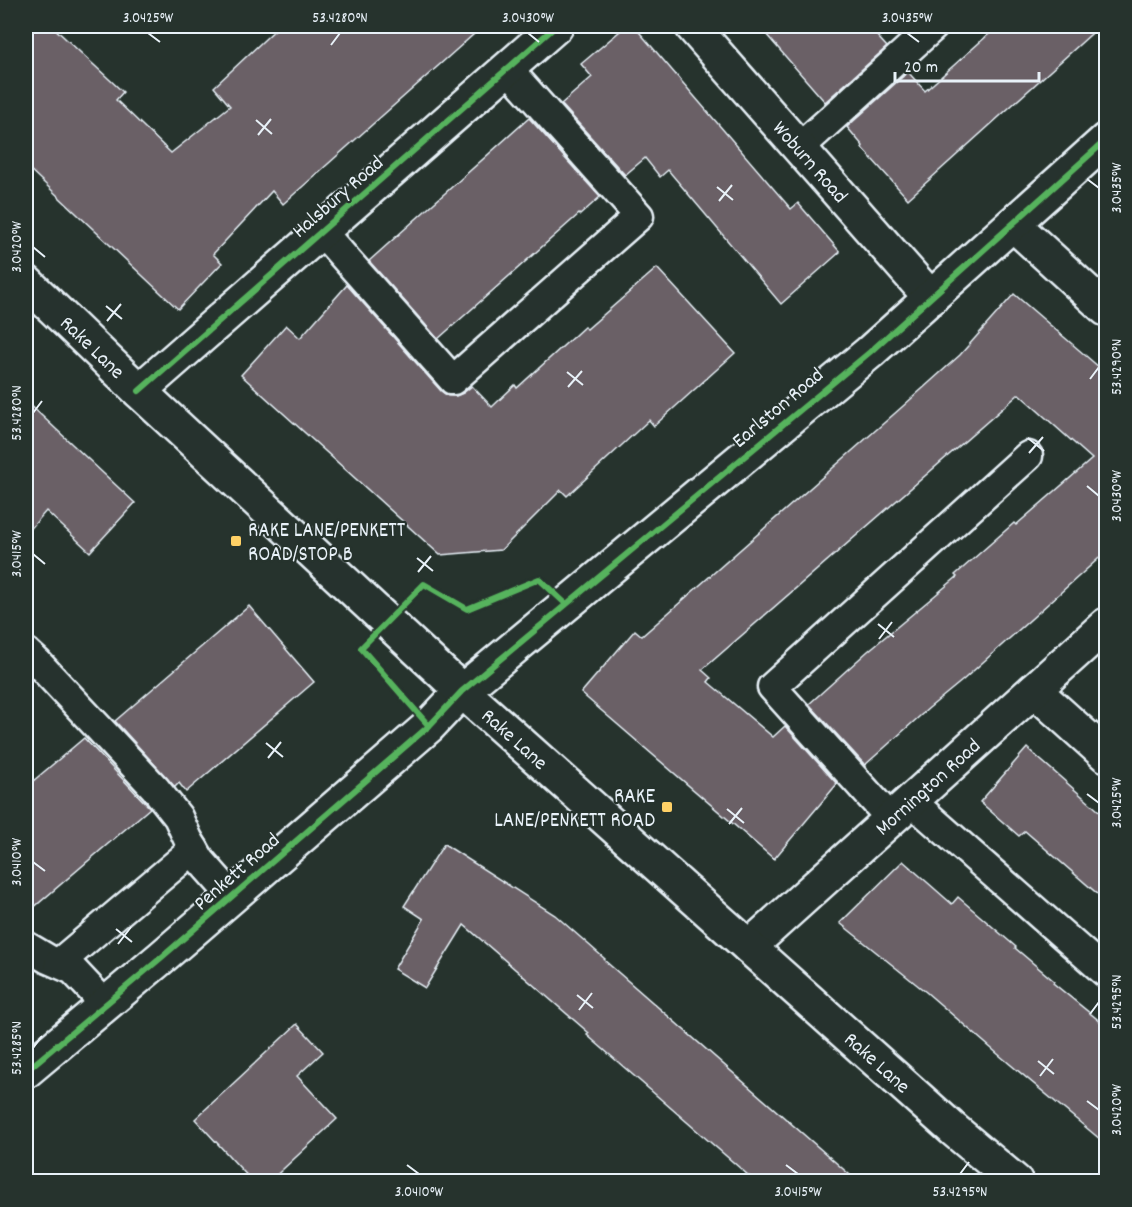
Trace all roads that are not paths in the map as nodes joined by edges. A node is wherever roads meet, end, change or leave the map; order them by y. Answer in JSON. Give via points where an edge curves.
{"nodes":[{"id":1,"x":556,"y":26,"type":"edge"},
{"id":2,"x":692,"y":26,"type":"edge"},
{"id":3,"x":932,"y":26,"type":"edge"},
{"id":4,"x":507,"y":68,"type":"junction"},
{"id":5,"x":1107,"y":140,"type":"edge"},
{"id":6,"x":799,"y":148,"type":"junction"},
{"id":7,"x":1013,"y":224,"type":"junction"},
{"id":8,"x":321,"y":231,"type":"junction"},
{"id":9,"x":26,"y":282,"type":"edge"},
{"id":10,"x":931,"y":298,"type":"junction"},
{"id":11,"x":1107,"y":309,"type":"edge"},
{"id":12,"x":139,"y":391,"type":"junction"},
{"id":13,"x":1028,"y":456,"type":"dead end"},
{"id":14,"x":1107,"y":625,"type":"edge"},
{"id":15,"x":26,"y":652,"type":"edge"},
{"id":16,"x":1034,"y":690,"type":"junction"},
{"id":17,"x":462,"y":691,"type":"junction"},
{"id":18,"x":1107,"y":755,"type":"edge"},
{"id":19,"x":901,"y":810,"type":"junction"},
{"id":20,"x":194,"y":849,"type":"junction"},
{"id":21,"x":232,"y":896,"type":"junction"},
{"id":22,"x":26,"y":946,"type":"edge"},
{"id":23,"x":749,"y":947,"type":"junction"},
{"id":24,"x":59,"y":963,"type":"junction"},
{"id":25,"x":1107,"y":973,"type":"edge"},
{"id":26,"x":105,"y":1004,"type":"junction"},
{"id":27,"x":26,"y":1071,"type":"edge"},
{"id":28,"x":1016,"y":1182,"type":"edge"}],
"edges":[{"from":1,"to":4,"type":"street","name":"Halsbury Road"},
{"from":2,"to":6,"type":"street","name":"Woburn Road"},
{"from":3,"to":6,"type":"lane"},
{"from":4,"to":8,"type":"street","name":"Halsbury Road"},
{"from":4,"to":8,"type":"lane","via":[[639,216],[453,380]]},
{"from":5,"to":7,"type":"street","name":"Earlston Road"},
{"from":6,"to":10,"type":"street","name":"Woburn Road"},
{"from":7,"to":10,"type":"street","name":"Earlston Road"},
{"from":7,"to":11,"type":"street"},
{"from":8,"to":12,"type":"street","name":"Halsbury Road"},
{"from":9,"to":12,"type":"street","name":"Rake Lane"},
{"from":10,"to":17,"type":"street","name":"Earlston Road"},
{"from":12,"to":17,"type":"street","name":"Rake Lane"},
{"from":13,"to":19,"type":"lane","via":[[772,687]]},
{"from":14,"to":16,"type":"street","name":"Mornington Road"},
{"from":15,"to":20,"type":"lane","via":[[155,788],[178,817]]},
{"from":16,"to":18,"type":"street"},
{"from":16,"to":19,"type":"street","name":"Mornington Road"},
{"from":17,"to":21,"type":"street","name":"Penkett Road","via":[[429,726]]},
{"from":17,"to":23,"type":"street","name":"Rake Lane"},
{"from":19,"to":23,"type":"street","name":"Mornington Road"},
{"from":19,"to":25,"type":"lane"},
{"from":20,"to":21,"type":"lane"},
{"from":20,"to":24,"type":"lane"},
{"from":21,"to":26,"type":"street","name":"Penkett Road"},
{"from":22,"to":24,"type":"lane"},
{"from":23,"to":28,"type":"street","name":"Rake Lane"},
{"from":24,"to":26,"type":"lane","via":[[73,970]]},
{"from":26,"to":27,"type":"street","name":"Penkett Road"}]}
